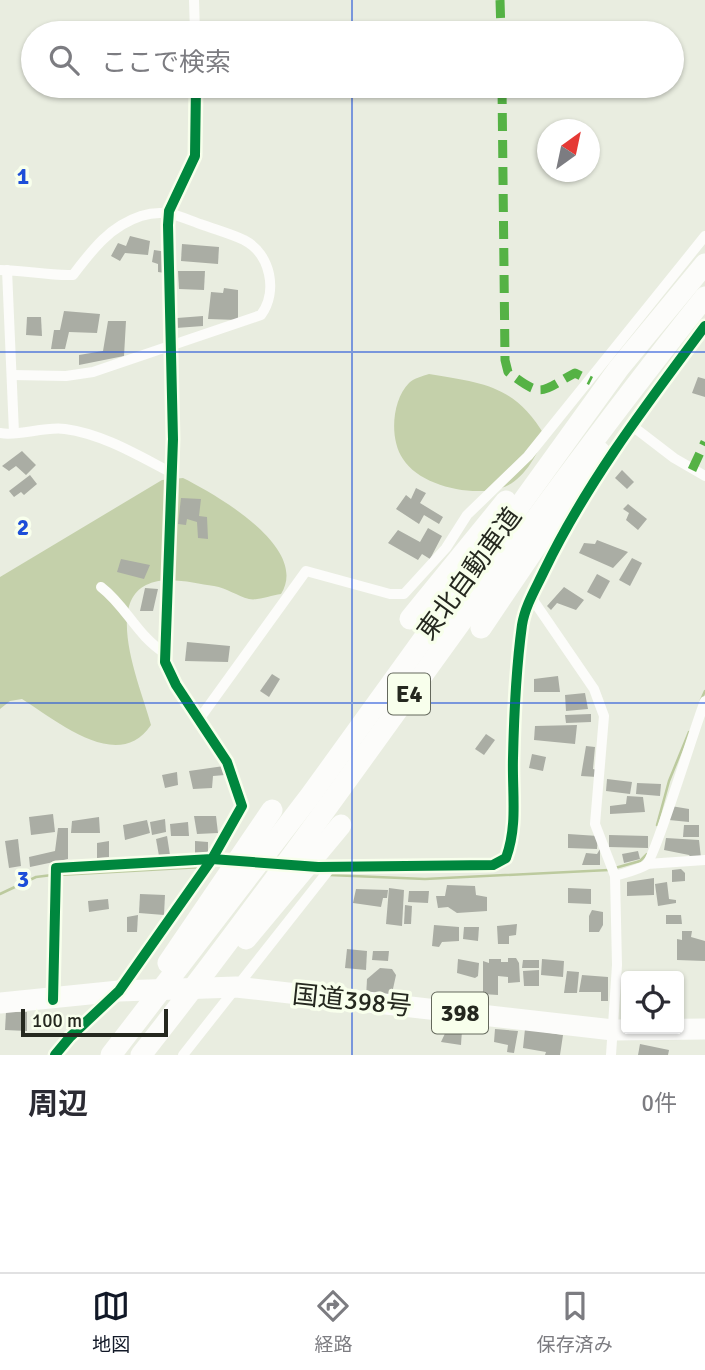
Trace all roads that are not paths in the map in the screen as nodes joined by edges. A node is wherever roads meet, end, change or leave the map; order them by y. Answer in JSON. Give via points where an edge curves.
{"nodes":[{"id":1,"x":194,"y":0,"type":"edge"},
{"id":2,"x":195,"y":21,"type":"edge"},
{"id":3,"x":196,"y":98,"type":"edge"},
{"id":4,"x":169,"y":211,"type":"junction"},
{"id":5,"x":705,"y":236,"type":"edge"},
{"id":6,"x":705,"y":264,"type":"edge"},
{"id":7,"x":3,"y":270,"type":"edge"},
{"id":8,"x":705,"y":297,"type":"edge"},
{"id":9,"x":705,"y":326,"type":"edge"},
{"id":10,"x":676,"y":333,"type":"junction"},
{"id":11,"x":172,"y":345,"type":"junction"},
{"id":12,"x":619,"y":368,"type":"junction"},
{"id":13,"x":12,"y":375,"type":"junction"},
{"id":14,"x":631,"y":425,"type":"junction"},
{"id":15,"x":7,"y":433,"type":"edge"},
{"id":16,"x":0,"y":446,"type":"edge"},
{"id":17,"x":172,"y":473,"type":"junction"},
{"id":18,"x":705,"y":476,"type":"edge"},
{"id":19,"x":471,"y":518,"type":"junction"},
{"id":20,"x":542,"y":568,"type":"junction"},
{"id":21,"x":101,"y":587,"type":"dead end"},
{"id":22,"x":531,"y":597,"type":"junction"},
{"id":23,"x":410,"y":619,"type":"dead end"},
{"id":24,"x":481,"y":628,"type":"dead end"},
{"id":25,"x":166,"y":654,"type":"junction"},
{"id":26,"x":705,"y":701,"type":"edge"},
{"id":27,"x":200,"y":718,"type":"junction"},
{"id":28,"x":271,"y":810,"type":"dead end"},
{"id":29,"x":341,"y":825,"type":"dead end"},
{"id":30,"x":705,"y":860,"type":"edge"},
{"id":31,"x":647,"y":864,"type":"junction"},
{"id":32,"x":208,"y":865,"type":"junction"},
{"id":33,"x":332,"y":866,"type":"junction"},
{"id":34,"x":615,"y":875,"type":"junction"},
{"id":35,"x":226,"y":987,"type":"junction"},
{"id":36,"x":124,"y":992,"type":"junction"},
{"id":37,"x":53,"y":1000,"type":"junction"},
{"id":38,"x":0,"y":1003,"type":"edge"},
{"id":39,"x":705,"y":1029,"type":"edge"},
{"id":40,"x":613,"y":1030,"type":"junction"},
{"id":41,"x":55,"y":1055,"type":"edge"},
{"id":42,"x":109,"y":1055,"type":"edge"},
{"id":43,"x":142,"y":1055,"type":"edge"},
{"id":44,"x":183,"y":1055,"type":"edge"},
{"id":45,"x":611,"y":1055,"type":"edge"}],
"edges":[{"from":1,"to":2,"type":"street"},
{"from":3,"to":4,"type":"street","via":[[195,156]]},
{"from":4,"to":7,"type":"street","via":[[122,224],[102,239],[72,275]]},
{"from":4,"to":11,"type":"street"},
{"from":4,"to":11,"type":"street","via":[[245,241],[262,258],[271,290],[261,315]]},
{"from":5,"to":19,"type":"street","via":[[528,456]]},
{"from":6,"to":12,"type":"highway","name":"東北自動車道","number":"E4"},
{"from":7,"to":13,"type":"street"},
{"from":8,"to":10,"type":"highway","name":"東北自動車道","number":"E4"},
{"from":9,"to":14,"type":"street"},
{"from":10,"to":24,"type":"highway"},
{"from":10,"to":43,"type":"highway","name":"東北自動車道","number":"E4"},
{"from":11,"to":13,"type":"street","via":[[93,372]]},
{"from":11,"to":17,"type":"street"},
{"from":12,"to":23,"type":"highway"},
{"from":12,"to":42,"type":"highway","name":"東北自動車道","number":"E4","via":[[303,806]]},
{"from":13,"to":15,"type":"street"},
{"from":14,"to":18,"type":"street"},
{"from":14,"to":20,"type":"street"},
{"from":15,"to":16,"type":"street"},
{"from":15,"to":17,"type":"street","via":[[66,429],[132,452]]},
{"from":17,"to":25,"type":"street"},
{"from":19,"to":20,"type":"street"},
{"from":19,"to":27,"type":"street","via":[[404,594],[306,571]]},
{"from":20,"to":22,"type":"street"},
{"from":21,"to":25,"type":"street","via":[[146,641]]},
{"from":22,"to":33,"type":"street","via":[[520,645],[514,836],[506,858],[493,865]]},
{"from":22,"to":34,"type":"street","via":[[594,689],[604,716],[595,824]]},
{"from":25,"to":27,"type":"street","via":[[176,685]]},
{"from":26,"to":31,"type":"street"},
{"from":27,"to":32,"type":"street","via":[[228,762],[242,806]]},
{"from":28,"to":42,"type":"highway"},
{"from":29,"to":43,"type":"highway"},
{"from":30,"to":31,"type":"street"},
{"from":31,"to":34,"type":"street"},
{"from":32,"to":33,"type":"street","via":[[227,859]]},
{"from":32,"to":36,"type":"street"},
{"from":32,"to":37,"type":"street","via":[[56,868]]},
{"from":33,"to":35,"type":"street"},
{"from":34,"to":40,"type":"street"},
{"from":35,"to":36,"type":"highway","name":"国道398号","number":"398"},
{"from":35,"to":40,"type":"highway","name":"国道398号","number":"398"},
{"from":35,"to":44,"type":"street"},
{"from":36,"to":37,"type":"highway","name":"国道398号","number":"398"},
{"from":36,"to":41,"type":"street"},
{"from":37,"to":38,"type":"highway","name":"国道398号","number":"398"},
{"from":39,"to":40,"type":"highway","name":"国道398号","number":"398"},
{"from":40,"to":45,"type":"street"}]}
